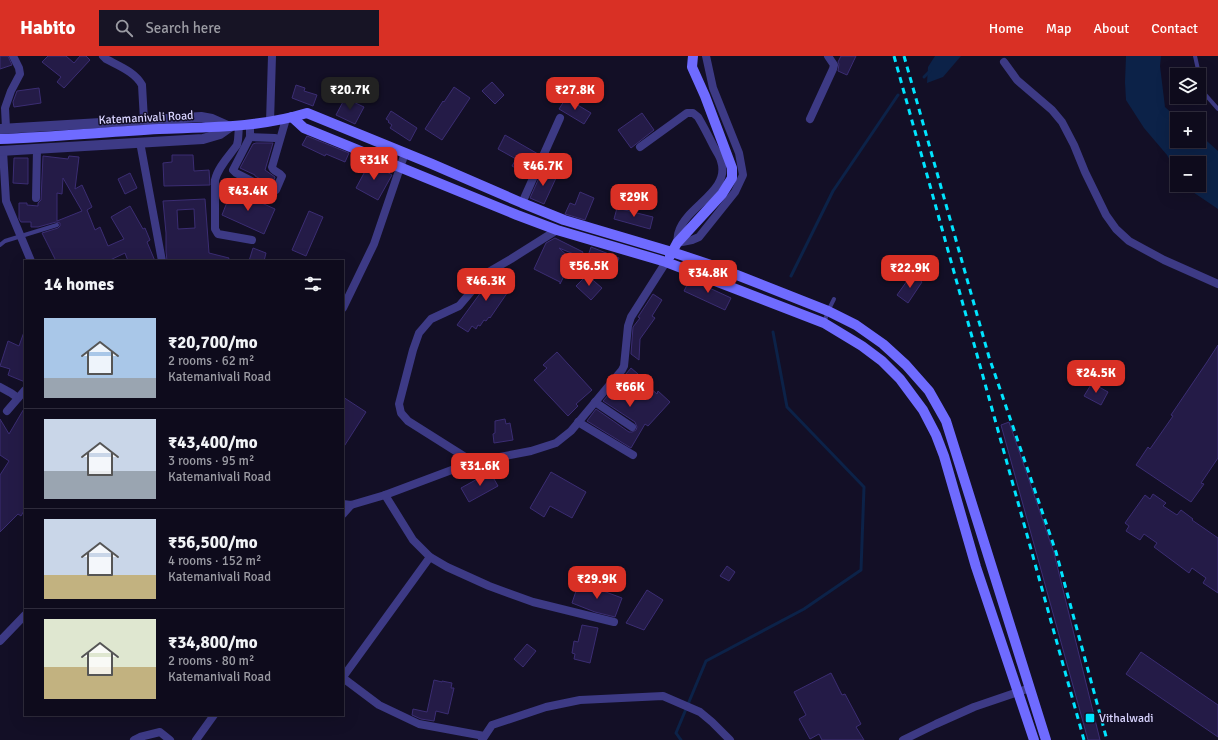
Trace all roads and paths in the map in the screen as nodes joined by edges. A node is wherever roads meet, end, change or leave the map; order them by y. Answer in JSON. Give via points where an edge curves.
{"nodes":[{"id":1,"x":13,"y":56,"type":"edge"},
{"id":2,"x":103,"y":56,"type":"edge"},
{"id":3,"x":272,"y":56,"type":"edge"},
{"id":4,"x":693,"y":56,"type":"edge"},
{"id":5,"x":706,"y":56,"type":"edge"},
{"id":6,"x":828,"y":56,"type":"edge"},
{"id":7,"x":1195,"y":56,"type":"edge"},
{"id":8,"x":1004,"y":62,"type":"dead end"},
{"id":9,"x":1218,"y":109,"type":"edge"},
{"id":10,"x":289,"y":118,"type":"junction"},
{"id":11,"x":560,"y":118,"type":"dead end"},
{"id":12,"x":810,"y":119,"type":"dead end"},
{"id":13,"x":144,"y":120,"type":"junction"},
{"id":14,"x":270,"y":122,"type":"junction"},
{"id":15,"x":250,"y":125,"type":"junction"},
{"id":16,"x":234,"y":126,"type":"junction"},
{"id":17,"x":3,"y":128,"type":"edge"},
{"id":18,"x":250,"y":137,"type":"junction"},
{"id":19,"x":274,"y":138,"type":"dead end"},
{"id":20,"x":0,"y":139,"type":"edge"},
{"id":21,"x":140,"y":142,"type":"junction"},
{"id":22,"x":640,"y":147,"type":"dead end"},
{"id":23,"x":37,"y":149,"type":"junction"},
{"id":24,"x":2,"y":151,"type":"edge"},
{"id":25,"x":232,"y":153,"type":"junction"},
{"id":26,"x":405,"y":153,"type":"junction"},
{"id":27,"x":240,"y":157,"type":"junction"},
{"id":28,"x":400,"y":167,"type":"junction"},
{"id":29,"x":36,"y":198,"type":"dead end"},
{"id":30,"x":3,"y":201,"type":"edge"},
{"id":31,"x":522,"y":203,"type":"junction"},
{"id":32,"x":57,"y":225,"type":"dead end"},
{"id":33,"x":557,"y":230,"type":"junction"},
{"id":34,"x":20,"y":236,"type":"junction"},
{"id":35,"x":252,"y":240,"type":"dead end"},
{"id":36,"x":0,"y":245,"type":"edge"},
{"id":37,"x":675,"y":248,"type":"junction"},
{"id":38,"x":31,"y":260,"type":"edge"},
{"id":39,"x":162,"y":260,"type":"edge"},
{"id":40,"x":666,"y":262,"type":"junction"},
{"id":41,"x":1218,"y":284,"type":"edge"},
{"id":42,"x":767,"y":287,"type":"junction"},
{"id":43,"x":834,"y":299,"type":"dead end"},
{"id":44,"x":763,"y":300,"type":"junction"},
{"id":45,"x":344,"y":306,"type":"edge"},
{"id":46,"x":828,"y":311,"type":"junction"},
{"id":47,"x":824,"y":323,"type":"junction"},
{"id":48,"x":0,"y":388,"type":"edge"},
{"id":49,"x":24,"y":391,"type":"edge"},
{"id":50,"x":18,"y":398,"type":"junction"},
{"id":51,"x":595,"y":402,"type":"junction"},
{"id":52,"x":7,"y":411,"type":"dead end"},
{"id":53,"x":578,"y":422,"type":"junction"},
{"id":54,"x":632,"y":427,"type":"dead end"},
{"id":55,"x":948,"y":429,"type":"junction"},
{"id":56,"x":936,"y":434,"type":"junction"},
{"id":57,"x":633,"y":455,"type":"dead end"},
{"id":58,"x":473,"y":462,"type":"junction"},
{"id":59,"x":385,"y":495,"type":"junction"},
{"id":60,"x":347,"y":504,"type":"edge"},
{"id":61,"x":430,"y":557,"type":"junction"},
{"id":62,"x":24,"y":616,"type":"edge"},
{"id":63,"x":614,"y":622,"type":"dead end"},
{"id":64,"x":0,"y":641,"type":"edge"},
{"id":65,"x":344,"y":677,"type":"edge"},
{"id":66,"x":344,"y":679,"type":"edge"},
{"id":67,"x":1030,"y":688,"type":"junction"},
{"id":68,"x":1018,"y":692,"type":"junction"},
{"id":69,"x":213,"y":716,"type":"edge"},
{"id":70,"x":483,"y":738,"type":"edge"},
{"id":71,"x":134,"y":740,"type":"edge"},
{"id":72,"x":170,"y":740,"type":"edge"},
{"id":73,"x":196,"y":740,"type":"edge"},
{"id":74,"x":730,"y":740,"type":"edge"},
{"id":75,"x":903,"y":740,"type":"edge"},
{"id":76,"x":1034,"y":740,"type":"edge"},
{"id":77,"x":1046,"y":740,"type":"edge"}],
"edges":[{"from":1,"to":17,"type":"street","via":[[20,74],[6,101]]},
{"from":2,"to":13,"type":"street","via":[[139,80],[142,85]]},
{"from":3,"to":14,"type":"street"},
{"from":4,"to":37,"type":"main road","via":[[692,67],[732,168],[732,178],[722,194]]},
{"from":5,"to":37,"type":"street","via":[[713,88],[739,153],[743,175],[735,192],[699,237]]},
{"from":6,"to":12,"type":"street","via":[[834,65],[833,69]]},
{"from":7,"to":9,"type":"lane","via":[[1203,92]]},
{"from":8,"to":41,"type":"street","via":[[1017,80],[1062,122],[1106,215],[1116,229],[1129,241],[1164,260]]},
{"from":10,"to":14,"type":"main road","name":"Katemanivali Road"},
{"from":10,"to":26,"type":"main road","name":"Katemanivali Road","via":[[307,113]]},
{"from":10,"to":27,"type":"street","via":[[272,164],[272,169],[282,176],[275,192],[234,172]]},
{"from":10,"to":28,"type":"main road","via":[[304,128]]},
{"from":11,"to":31,"type":"street"},
{"from":13,"to":16,"type":"street","via":[[201,117]]},
{"from":13,"to":17,"type":"street"},
{"from":14,"to":15,"type":"main road","name":"Katemanivali Road"},
{"from":15,"to":16,"type":"main road","name":"Katemanivali Road"},
{"from":15,"to":18,"type":"street"},
{"from":16,"to":20,"type":"main road","name":"Katemanivali Road"},
{"from":16,"to":21,"type":"street","via":[[203,139]]},
{"from":16,"to":25,"type":"street","via":[[238,140]]},
{"from":18,"to":19,"type":"street"},
{"from":18,"to":27,"type":"street"},
{"from":21,"to":23,"type":"street"},
{"from":21,"to":39,"type":"street"},
{"from":22,"to":37,"type":"street","via":[[687,113],[693,113],[698,117],[721,161],[721,178],[678,231]]},
{"from":23,"to":24,"type":"street"},
{"from":23,"to":29,"type":"street"},
{"from":24,"to":30,"type":"street"},
{"from":25,"to":27,"type":"street"},
{"from":25,"to":35,"type":"street","via":[[215,180],[216,232]]},
{"from":26,"to":28,"type":"street"},
{"from":26,"to":31,"type":"main road","name":"Katemanivali Road"},
{"from":28,"to":33,"type":"main road"},
{"from":28,"to":45,"type":"street","via":[[374,244]]},
{"from":30,"to":34,"type":"street"},
{"from":31,"to":37,"type":"main road","name":"Katemanivali Road","via":[[564,220]]},
{"from":32,"to":34,"type":"lane"},
{"from":33,"to":40,"type":"main road"},
{"from":33,"to":58,"type":"street","via":[[487,274],[459,306],[432,319],[420,333],[413,350],[399,404],[401,413],[408,421]]},
{"from":34,"to":36,"type":"lane"},
{"from":34,"to":38,"type":"street"},
{"from":37,"to":40,"type":"main road"},
{"from":37,"to":42,"type":"main road","name":"Katemanivali Road"},
{"from":40,"to":44,"type":"main road"},
{"from":40,"to":51,"type":"street","via":[[631,317],[622,370]]},
{"from":42,"to":44,"type":"main road"},
{"from":42,"to":46,"type":"main road","name":"Katemanivali Road"},
{"from":43,"to":46,"type":"lane"},
{"from":44,"to":47,"type":"main road"},
{"from":46,"to":47,"type":"lane"},
{"from":46,"to":55,"type":"main road","name":"Katemanivali Road","via":[[883,344],[906,365],[929,391],[946,420]]},
{"from":47,"to":56,"type":"main road","via":[[882,361],[900,379],[923,410]]},
{"from":48,"to":50,"type":"street"},
{"from":49,"to":50,"type":"street"},
{"from":50,"to":52,"type":"street"},
{"from":51,"to":53,"type":"street"},
{"from":51,"to":54,"type":"street"},
{"from":53,"to":57,"type":"street"},
{"from":53,"to":58,"type":"street","via":[[556,443],[531,451]]},
{"from":55,"to":56,"type":"main road"},
{"from":55,"to":67,"type":"main road","name":"Katemanivali Road"},
{"from":56,"to":68,"type":"main road","via":[[976,567]]},
{"from":58,"to":59,"type":"street"},
{"from":59,"to":60,"type":"street"},
{"from":59,"to":61,"type":"street","via":[[413,540]]},
{"from":61,"to":63,"type":"street","via":[[489,586],[533,602]]},
{"from":61,"to":65,"type":"street"},
{"from":62,"to":64,"type":"street"},
{"from":66,"to":70,"type":"street","via":[[378,705],[419,724]]},
{"from":67,"to":68,"type":"street"},
{"from":67,"to":77,"type":"main road","name":"Katemanivali Road"},
{"from":68,"to":75,"type":"street","via":[[974,707]]},
{"from":68,"to":76,"type":"main road"},
{"from":69,"to":73,"type":"street"},
{"from":70,"to":74,"type":"street","via":[[492,725],[580,700],[663,696],[700,712]]},
{"from":71,"to":72,"type":"street","via":[[160,732]]}]}
